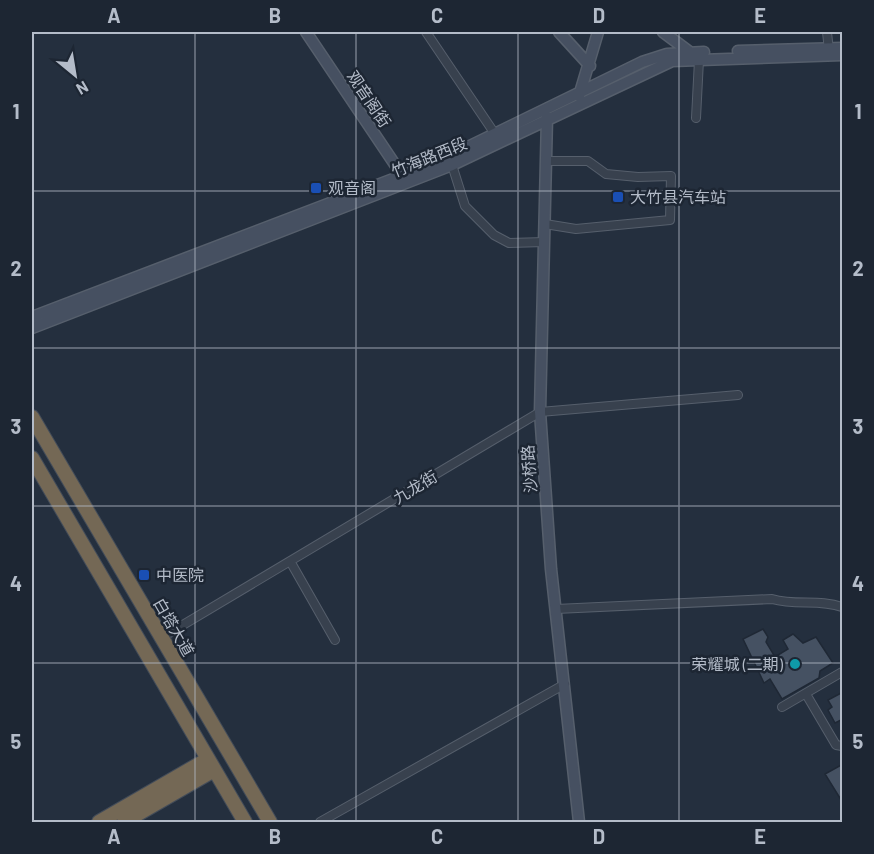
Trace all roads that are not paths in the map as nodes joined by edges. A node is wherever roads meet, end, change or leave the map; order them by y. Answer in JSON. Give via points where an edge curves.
{"nodes":[{"id":1,"x":306,"y":32,"type":"edge"},
{"id":2,"x":426,"y":32,"type":"edge"},
{"id":3,"x":560,"y":32,"type":"edge"},
{"id":4,"x":598,"y":32,"type":"edge"},
{"id":5,"x":663,"y":32,"type":"edge"},
{"id":6,"x":827,"y":32,"type":"edge"},
{"id":7,"x":843,"y":48,"type":"edge"},
{"id":8,"x":829,"y":51,"type":"junction"},
{"id":9,"x":843,"y":55,"type":"edge"},
{"id":10,"x":695,"y":56,"type":"junction"},
{"id":11,"x":590,"y":66,"type":"junction"},
{"id":12,"x":580,"y":94,"type":"junction"},
{"id":13,"x":575,"y":108,"type":"junction"},
{"id":14,"x":547,"y":116,"type":"junction"},
{"id":15,"x":696,"y":118,"type":"dead end"},
{"id":16,"x":495,"y":134,"type":"junction"},
{"id":17,"x":547,"y":161,"type":"junction"},
{"id":18,"x":452,"y":165,"type":"junction"},
{"id":19,"x":404,"y":178,"type":"junction"},
{"id":20,"x":545,"y":224,"type":"junction"},
{"id":21,"x":544,"y":242,"type":"junction"},
{"id":22,"x":34,"y":322,"type":"edge"},
{"id":23,"x":738,"y":395,"type":"dead end"},
{"id":24,"x":540,"y":412,"type":"junction"},
{"id":25,"x":32,"y":417,"type":"edge"},
{"id":26,"x":32,"y":458,"type":"edge"},
{"id":27,"x":290,"y":561,"type":"junction"},
{"id":28,"x":843,"y":607,"type":"edge"},
{"id":29,"x":556,"y":609,"type":"junction"},
{"id":30,"x":161,"y":638,"type":"junction"},
{"id":31,"x":335,"y":640,"type":"dead end"},
{"id":32,"x":843,"y":672,"type":"edge"},
{"id":33,"x":565,"y":684,"type":"junction"},
{"id":34,"x":806,"y":694,"type":"junction"},
{"id":35,"x":782,"y":707,"type":"dead end"},
{"id":36,"x":843,"y":746,"type":"edge"},
{"id":37,"x":211,"y":764,"type":"junction"},
{"id":38,"x":99,"y":822,"type":"edge"},
{"id":39,"x":124,"y":822,"type":"edge"},
{"id":40,"x":245,"y":822,"type":"edge"},
{"id":41,"x":270,"y":822,"type":"edge"},
{"id":42,"x":320,"y":822,"type":"edge"},
{"id":43,"x":579,"y":822,"type":"edge"}],
"edges":[{"from":1,"to":19,"type":"street","name":"观音阁街"},
{"from":2,"to":16,"type":"street"},
{"from":3,"to":11,"type":"street"},
{"from":4,"to":11,"type":"street"},
{"from":5,"to":10,"type":"street"},
{"from":6,"to":8,"type":"street"},
{"from":7,"to":8,"type":"street","name":"竹海路西段"},
{"from":8,"to":9,"type":"street","name":"竹海路西段"},
{"from":8,"to":10,"type":"street","name":"竹海路西段"},
{"from":10,"to":12,"type":"street","name":"竹海路西段","via":[[667,54],[642,62]]},
{"from":10,"to":13,"type":"street","name":"竹海路西段","via":[[672,62]]},
{"from":10,"to":15,"type":"street"},
{"from":11,"to":12,"type":"street"},
{"from":12,"to":13,"type":"street"},
{"from":12,"to":14,"type":"street","name":"竹海路西段"},
{"from":13,"to":14,"type":"street","name":"竹海路西段"},
{"from":14,"to":16,"type":"street","name":"竹海路西段"},
{"from":14,"to":17,"type":"street","name":"沙桥路"},
{"from":14,"to":18,"type":"street","name":"竹海路西段"},
{"from":16,"to":19,"type":"street","name":"竹海路西段"},
{"from":17,"to":20,"type":"street","name":"沙桥路"},
{"from":17,"to":20,"type":"street","via":[[588,161],[606,174],[671,176],[670,220],[576,230]]},
{"from":18,"to":19,"type":"street","name":"竹海路西段"},
{"from":18,"to":21,"type":"street","via":[[465,206],[494,235],[509,243]]},
{"from":19,"to":22,"type":"street","name":"竹海路西段"},
{"from":20,"to":21,"type":"street","name":"沙桥路"},
{"from":21,"to":24,"type":"street","name":"沙桥路"},
{"from":23,"to":24,"type":"street"},
{"from":24,"to":27,"type":"street","name":"九龙街"},
{"from":24,"to":29,"type":"street","name":"沙桥路"},
{"from":25,"to":30,"type":"highway","name":"白塔大道"},
{"from":26,"to":37,"type":"highway"},
{"from":27,"to":30,"type":"street","name":"九龙街"},
{"from":27,"to":31,"type":"street"},
{"from":28,"to":29,"type":"street","via":[[772,599]]},
{"from":29,"to":33,"type":"street","name":"沙桥路"},
{"from":30,"to":41,"type":"highway","name":"白塔大道"},
{"from":32,"to":34,"type":"street"},
{"from":33,"to":42,"type":"street"},
{"from":33,"to":43,"type":"street","name":"沙桥路"},
{"from":34,"to":35,"type":"street"},
{"from":34,"to":36,"type":"street","via":[[836,745]]},
{"from":37,"to":38,"type":"highway"},
{"from":37,"to":39,"type":"highway"},
{"from":37,"to":40,"type":"highway"}]}
